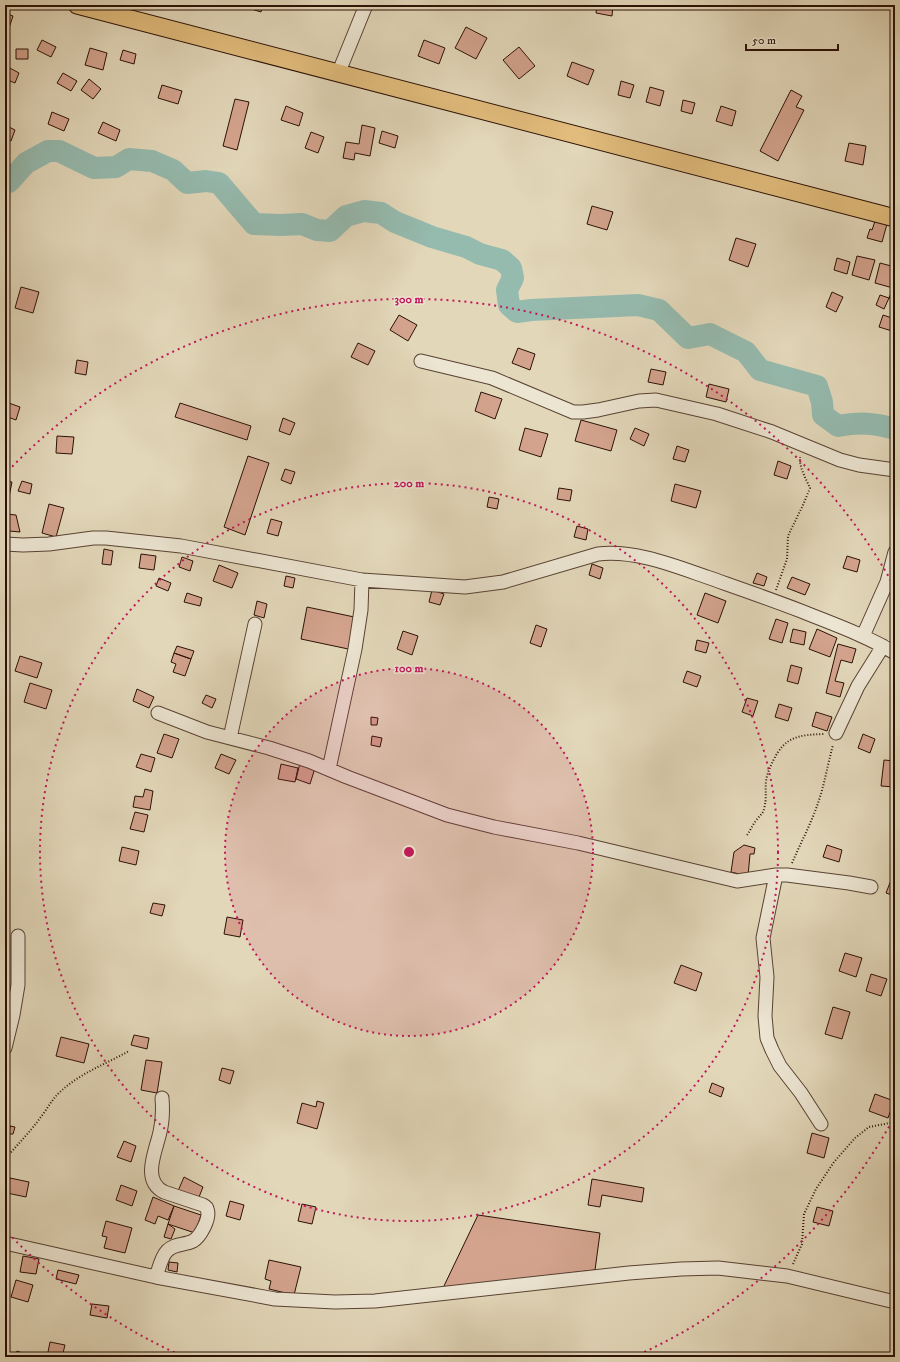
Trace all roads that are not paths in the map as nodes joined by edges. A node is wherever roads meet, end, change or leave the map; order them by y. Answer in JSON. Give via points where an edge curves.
{"nodes":[{"id":1,"x":77,"y":5,"type":"edge"},
{"id":2,"x":366,"y":5,"type":"edge"},
{"id":3,"x":338,"y":74,"type":"junction"},
{"id":4,"x":895,"y":218,"type":"edge"},
{"id":5,"x":421,"y":361,"type":"dead end"},
{"id":6,"x":895,"y":470,"type":"edge"},
{"id":7,"x":5,"y":544,"type":"edge"},
{"id":8,"x":895,"y":552,"type":"edge"},
{"id":9,"x":362,"y":580,"type":"junction"},
{"id":10,"x":255,"y":624,"type":"dead end"},
{"id":11,"x":863,"y":636,"type":"junction"},
{"id":12,"x":883,"y":646,"type":"junction"},
{"id":13,"x":895,"y":652,"type":"edge"},
{"id":14,"x":158,"y":713,"type":"dead end"},
{"id":15,"x":836,"y":733,"type":"road end"},
{"id":16,"x":230,"y":738,"type":"junction"},
{"id":17,"x":329,"y":769,"type":"junction"},
{"id":18,"x":782,"y":875,"type":"junction"},
{"id":19,"x":871,"y":887,"type":"dead end"},
{"id":20,"x":18,"y":936,"type":"dead end"},
{"id":21,"x":5,"y":1048,"type":"edge"},
{"id":22,"x":162,"y":1098,"type":"dead end"},
{"id":23,"x":821,"y":1124,"type":"dead end"},
{"id":24,"x":5,"y":1243,"type":"edge"},
{"id":25,"x":156,"y":1277,"type":"junction"},
{"id":26,"x":895,"y":1302,"type":"edge"}],
"edges":[{"from":1,"to":3,"type":"main road"},
{"from":2,"to":3,"type":"street"},
{"from":3,"to":4,"type":"main road"},
{"from":5,"to":6,"type":"street","via":[[492,378],[573,412],[656,400],[718,414],[772,432],[840,460]]},
{"from":7,"to":9,"type":"street","via":[[49,544],[106,538],[181,546]]},
{"from":8,"to":11,"type":"street","via":[[887,582]]},
{"from":9,"to":11,"type":"street","via":[[478,585],[503,582],[598,554],[613,552],[637,555],[676,566],[772,599]]},
{"from":9,"to":17,"type":"street","via":[[355,650]]},
{"from":10,"to":16,"type":"street"},
{"from":11,"to":12,"type":"street"},
{"from":12,"to":13,"type":"street"},
{"from":12,"to":15,"type":"street","via":[[858,686]]},
{"from":14,"to":16,"type":"street"},
{"from":16,"to":17,"type":"street","via":[[269,748]]},
{"from":17,"to":18,"type":"street","via":[[447,815],[494,827],[585,845],[736,881]]},
{"from":18,"to":19,"type":"street"},
{"from":18,"to":23,"type":"street","via":[[764,938],[767,1038],[780,1066]]},
{"from":20,"to":21,"type":"street","via":[[18,985]]},
{"from":22,"to":25,"type":"street","via":[[164,1114],[151,1174],[154,1183],[164,1192],[204,1205],[208,1215],[205,1226],[196,1239],[165,1252]]},
{"from":24,"to":25,"type":"street"},
{"from":25,"to":26,"type":"street","via":[[275,1300],[335,1302],[375,1301],[629,1273],[718,1268],[787,1276]]}]}
